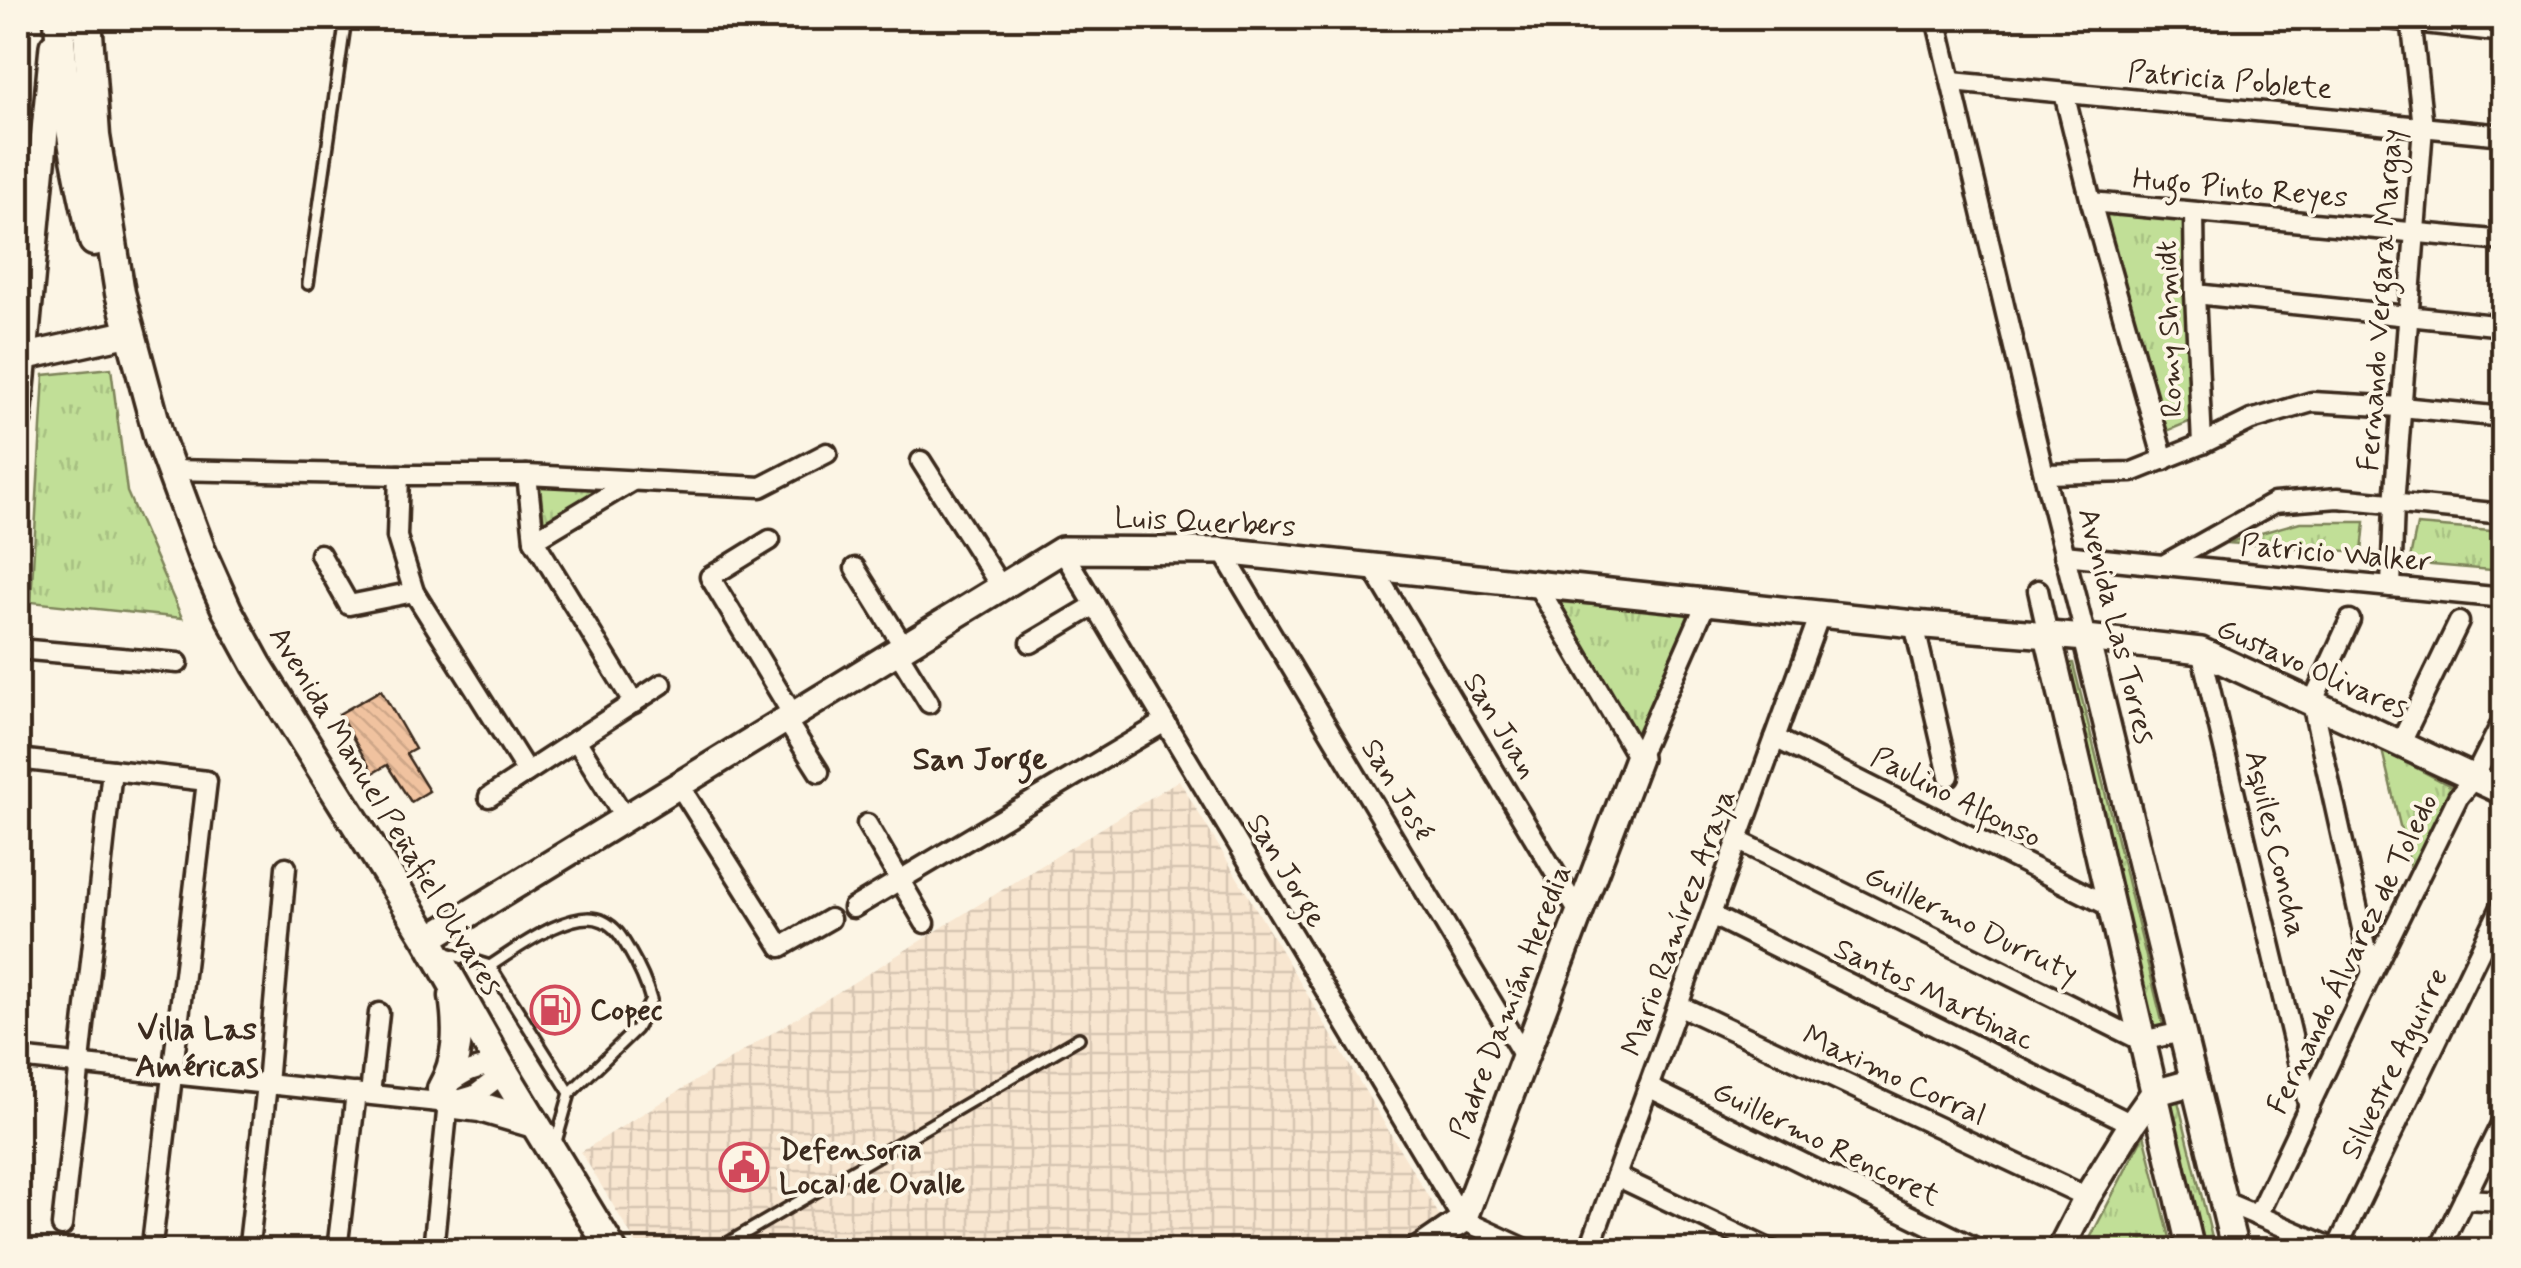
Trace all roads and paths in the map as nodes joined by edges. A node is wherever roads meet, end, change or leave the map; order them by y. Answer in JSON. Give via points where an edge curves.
{"nodes":[{"id":1,"x":58,"y":18,"type":"edge"},
{"id":2,"x":88,"y":18,"type":"edge"},
{"id":3,"x":346,"y":18,"type":"edge"},
{"id":4,"x":1936,"y":18,"type":"edge"},
{"id":5,"x":2379,"y":18,"type":"edge"},
{"id":6,"x":2411,"y":19,"type":"edge"},
{"id":7,"x":2504,"y":32,"type":"edge"},
{"id":8,"x":1952,"y":82,"type":"junction"},
{"id":9,"x":2064,"y":93,"type":"junction"},
{"id":10,"x":2423,"y":127,"type":"junction"},
{"id":11,"x":2504,"y":135,"type":"edge"},
{"id":12,"x":2092,"y":202,"type":"junction"},
{"id":13,"x":2194,"y":212,"type":"junction"},
{"id":14,"x":2414,"y":233,"type":"junction"},
{"id":15,"x":2504,"y":241,"type":"edge"},
{"id":16,"x":308,"y":284,"type":"dead end"},
{"id":17,"x":2195,"y":294,"type":"junction"},
{"id":18,"x":2408,"y":316,"type":"junction"},
{"id":19,"x":2504,"y":326,"type":"edge"},
{"id":20,"x":123,"y":335,"type":"junction"},
{"id":21,"x":20,"y":358,"type":"edge"},
{"id":22,"x":2401,"y":407,"type":"junction"},
{"id":23,"x":2504,"y":417,"type":"edge"},
{"id":24,"x":18,"y":419,"type":"edge"},
{"id":25,"x":2202,"y":444,"type":"junction"},
{"id":26,"x":826,"y":453,"type":"dead end"},
{"id":27,"x":2164,"y":460,"type":"junction"},
{"id":28,"x":920,"y":461,"type":"dead end"},
{"id":29,"x":170,"y":470,"type":"junction"},
{"id":30,"x":2044,"y":474,"type":"junction"},
{"id":31,"x":527,"y":475,"type":"junction"},
{"id":32,"x":398,"y":476,"type":"junction"},
{"id":33,"x":634,"y":480,"type":"junction"},
{"id":34,"x":2394,"y":504,"type":"junction"},
{"id":35,"x":2504,"y":514,"type":"edge"},
{"id":36,"x":534,"y":540,"type":"junction"},
{"id":37,"x":770,"y":540,"type":"dead end"},
{"id":38,"x":1062,"y":550,"type":"junction"},
{"id":39,"x":1222,"y":551,"type":"junction"},
{"id":40,"x":320,"y":554,"type":"dead end"},
{"id":41,"x":2064,"y":555,"type":"junction"},
{"id":42,"x":2163,"y":565,"type":"junction"},
{"id":43,"x":855,"y":568,"type":"dead end"},
{"id":44,"x":1373,"y":568,"type":"junction"},
{"id":45,"x":1536,"y":583,"type":"junction"},
{"id":46,"x":2391,"y":587,"type":"junction"},
{"id":47,"x":1001,"y":588,"type":"junction"},
{"id":48,"x":2038,"y":590,"type":"dead end"},
{"id":49,"x":414,"y":592,"type":"junction"},
{"id":50,"x":2504,"y":598,"type":"edge"},
{"id":51,"x":1706,"y":601,"type":"junction"},
{"id":52,"x":1095,"y":606,"type":"junction"},
{"id":53,"x":227,"y":610,"type":"junction"},
{"id":54,"x":1820,"y":614,"type":"junction"},
{"id":55,"x":2350,"y":620,"type":"dead end"},
{"id":56,"x":2459,"y":622,"type":"dead end"},
{"id":57,"x":1914,"y":624,"type":"junction"},
{"id":58,"x":2048,"y":634,"type":"junction"},
{"id":59,"x":2086,"y":638,"type":"junction"},
{"id":60,"x":1031,"y":643,"type":"dead end"},
{"id":61,"x":18,"y":649,"type":"edge"},
{"id":62,"x":900,"y":649,"type":"junction"},
{"id":63,"x":2201,"y":652,"type":"junction"},
{"id":64,"x":178,"y":663,"type":"dead end"},
{"id":65,"x":662,"y":684,"type":"dead end"},
{"id":66,"x":634,"y":703,"type":"junction"},
{"id":67,"x":929,"y":703,"type":"dead end"},
{"id":68,"x":2312,"y":703,"type":"junction"},
{"id":69,"x":789,"y":717,"type":"junction"},
{"id":70,"x":2504,"y":718,"type":"edge"},
{"id":71,"x":1164,"y":722,"type":"junction"},
{"id":72,"x":1776,"y":738,"type":"junction"},
{"id":73,"x":576,"y":740,"type":"junction"},
{"id":74,"x":2400,"y":744,"type":"junction"},
{"id":75,"x":1638,"y":758,"type":"junction"},
{"id":76,"x":18,"y":759,"type":"edge"},
{"id":77,"x":112,"y":770,"type":"junction"},
{"id":78,"x":527,"y":772,"type":"junction"},
{"id":79,"x":819,"y":772,"type":"dead end"},
{"id":80,"x":1949,"y":776,"type":"dead end"},
{"id":81,"x":2474,"y":778,"type":"junction"},
{"id":82,"x":679,"y":785,"type":"junction"},
{"id":83,"x":2504,"y":792,"type":"edge"},
{"id":84,"x":489,"y":797,"type":"dead end"},
{"id":85,"x":625,"y":818,"type":"junction"},
{"id":86,"x":867,"y":824,"type":"dead end"},
{"id":87,"x":1739,"y":842,"type":"junction"},
{"id":88,"x":286,"y":867,"type":"dead end"},
{"id":89,"x":900,"y":880,"type":"junction"},
{"id":90,"x":2504,"y":901,"type":"edge"},
{"id":91,"x":2111,"y":907,"type":"junction"},
{"id":92,"x":853,"y":908,"type":"dead end"},
{"id":93,"x":1580,"y":913,"type":"junction"},
{"id":94,"x":1711,"y":914,"type":"junction"},
{"id":95,"x":830,"y":919,"type":"dead end"},
{"id":96,"x":925,"y":923,"type":"dead end"},
{"id":97,"x":430,"y":943,"type":"junction"},
{"id":98,"x":490,"y":966,"type":"junction"},
{"id":99,"x":2372,"y":973,"type":"junction"},
{"id":100,"x":452,"y":980,"type":"junction"},
{"id":101,"x":1678,"y":1005,"type":"junction"},
{"id":102,"x":378,"y":1012,"type":"dead end"},
{"id":103,"x":2182,"y":1032,"type":"junction"},
{"id":104,"x":1079,"y":1038,"type":"dead end"},
{"id":105,"x":2142,"y":1041,"type":"junction"},
{"id":106,"x":18,"y":1058,"type":"edge"},
{"id":107,"x":1524,"y":1058,"type":"junction"},
{"id":108,"x":80,"y":1063,"type":"junction"},
{"id":109,"x":502,"y":1069,"type":"junction"},
{"id":110,"x":172,"y":1073,"type":"junction"},
{"id":111,"x":2194,"y":1082,"type":"junction"},
{"id":112,"x":268,"y":1084,"type":"junction"},
{"id":113,"x":1648,"y":1088,"type":"junction"},
{"id":114,"x":362,"y":1093,"type":"junction"},
{"id":115,"x":570,"y":1093,"type":"junction"},
{"id":116,"x":2154,"y":1093,"type":"junction"},
{"id":117,"x":440,"y":1097,"type":"junction"},
{"id":118,"x":2309,"y":1108,"type":"junction"},
{"id":119,"x":2504,"y":1118,"type":"edge"},
{"id":120,"x":534,"y":1124,"type":"junction"},
{"id":121,"x":2132,"y":1124,"type":"junction"},
{"id":122,"x":553,"y":1152,"type":"junction"},
{"id":123,"x":1616,"y":1176,"type":"junction"},
{"id":124,"x":2087,"y":1197,"type":"junction"},
{"id":125,"x":2464,"y":1198,"type":"junction"},
{"id":126,"x":2224,"y":1201,"type":"junction"},
{"id":127,"x":2504,"y":1202,"type":"edge"},
{"id":128,"x":2257,"y":1216,"type":"junction"},
{"id":129,"x":1463,"y":1220,"type":"junction"},
{"id":130,"x":62,"y":1226,"type":"dead end"},
{"id":131,"x":153,"y":1236,"type":"dead end"},
{"id":132,"x":248,"y":1244,"type":"dead end"},
{"id":133,"x":337,"y":1250,"type":"edge"},
{"id":134,"x":433,"y":1250,"type":"edge"},
{"id":135,"x":612,"y":1250,"type":"edge"},
{"id":136,"x":716,"y":1250,"type":"edge"},
{"id":137,"x":1420,"y":1250,"type":"edge"},
{"id":138,"x":1528,"y":1250,"type":"edge"},
{"id":139,"x":1589,"y":1250,"type":"edge"},
{"id":140,"x":1771,"y":1250,"type":"edge"},
{"id":141,"x":1980,"y":1250,"type":"edge"},
{"id":142,"x":2060,"y":1250,"type":"edge"},
{"id":143,"x":2191,"y":1250,"type":"edge"},
{"id":144,"x":2236,"y":1250,"type":"edge"},
{"id":145,"x":2337,"y":1250,"type":"edge"},
{"id":146,"x":2439,"y":1250,"type":"edge"}],
"edges":[{"from":1,"to":20,"type":"main road","name":"Avenida Manuel Peñafiel Olivares","via":[[74,152]]},
{"from":1,"to":21,"type":"street"},
{"from":2,"to":20,"type":"main road","name":"Avenida Manuel Peñafiel Olivares","via":[[95,136]]},
{"from":3,"to":16,"type":"lane"},
{"from":4,"to":8,"type":"street","name":"Avenida Las Torres"},
{"from":5,"to":6,"type":"street"},
{"from":6,"to":7,"type":"street"},
{"from":6,"to":10,"type":"street","name":"Fernando Vergara Margay"},
{"from":8,"to":9,"type":"street","name":"Patricia Poblete"},
{"from":8,"to":30,"type":"street","name":"Avenida Las Torres"},
{"from":9,"to":10,"type":"street","name":"Patricia Poblete"},
{"from":9,"to":12,"type":"street"},
{"from":10,"to":11,"type":"street","name":"Patricia Poblete"},
{"from":10,"to":14,"type":"street","name":"Fernando Vergara Margay"},
{"from":12,"to":13,"type":"street","name":"Hugo Pinto Reyes"},
{"from":12,"to":27,"type":"street"},
{"from":13,"to":14,"type":"street","name":"Hugo Pinto Reyes"},
{"from":13,"to":17,"type":"street","name":"Romy Shmidt"},
{"from":14,"to":15,"type":"street","name":"Hugo Pinto Reyes"},
{"from":14,"to":18,"type":"street","name":"Fernando Vergara Margay"},
{"from":17,"to":18,"type":"street"},
{"from":17,"to":25,"type":"street","name":"Romy Shmidt"},
{"from":18,"to":19,"type":"street"},
{"from":18,"to":22,"type":"street","name":"Fernando Vergara Margay"},
{"from":20,"to":21,"type":"street"},
{"from":20,"to":29,"type":"main road","name":"Avenida Manuel Peñafiel Olivares"},
{"from":20,"to":53,"type":"main road","name":"Avenida Manuel Peñafiel Olivares","via":[[137,422],[156,482],[185,546]]},
{"from":21,"to":24,"type":"street"},
{"from":22,"to":23,"type":"street"},
{"from":22,"to":25,"type":"street","via":[[2312,402]]},
{"from":22,"to":34,"type":"street","name":"Fernando Vergara Margay"},
{"from":25,"to":27,"type":"street"},
{"from":26,"to":33,"type":"street","via":[[761,487]]},
{"from":27,"to":30,"type":"street","via":[[2132,472]]},
{"from":28,"to":47,"type":"street"},
{"from":29,"to":32,"type":"street"},
{"from":29,"to":53,"type":"main road","name":"Avenida Manuel Peñafiel Olivares"},
{"from":30,"to":41,"type":"street","name":"Avenida Las Torres"},
{"from":31,"to":32,"type":"street"},
{"from":31,"to":33,"type":"street"},
{"from":31,"to":36,"type":"street"},
{"from":32,"to":49,"type":"street","via":[[397,537]]},
{"from":33,"to":36,"type":"street"},
{"from":34,"to":35,"type":"street","name":"Patricio Walker"},
{"from":34,"to":42,"type":"street","name":"Patricio Walker","via":[[2338,498],[2274,503]]},
{"from":34,"to":46,"type":"street","name":"Fernando Vergara Margay"},
{"from":36,"to":66,"type":"street"},
{"from":37,"to":69,"type":"street","via":[[710,576]]},
{"from":38,"to":39,"type":"street","name":"Luis Querbers"},
{"from":38,"to":47,"type":"street"},
{"from":38,"to":52,"type":"street","name":"San Jorge"},
{"from":39,"to":44,"type":"street","name":"Luis Querbers"},
{"from":39,"to":107,"type":"street","name":"San José"},
{"from":40,"to":49,"type":"street","via":[[348,605]]},
{"from":41,"to":42,"type":"street","name":"Patricio Walker"},
{"from":41,"to":59,"type":"street","name":"Avenida Las Torres"},
{"from":42,"to":46,"type":"street","name":"Patricio Walker"},
{"from":43,"to":62,"type":"street"},
{"from":44,"to":45,"type":"street","name":"Luis Querbers"},
{"from":44,"to":93,"type":"street","name":"San Juan"},
{"from":45,"to":51,"type":"street","name":"Luis Querbers"},
{"from":45,"to":75,"type":"street"},
{"from":46,"to":50,"type":"street","name":"Patricio Walker"},
{"from":47,"to":62,"type":"street"},
{"from":48,"to":58,"type":"street"},
{"from":49,"to":78,"type":"street"},
{"from":51,"to":54,"type":"street","name":"Luis Querbers"},
{"from":51,"to":75,"type":"street","name":"Padre Damián Heredia"},
{"from":52,"to":60,"type":"street"},
{"from":52,"to":71,"type":"street","name":"San Jorge"},
{"from":53,"to":97,"type":"main road","name":"Avenida Manuel Peñafiel Olivares"},
{"from":54,"to":57,"type":"street","name":"Luis Querbers"},
{"from":54,"to":72,"type":"street","name":"Mario Ramírez Araya"},
{"from":55,"to":68,"type":"street"},
{"from":56,"to":74,"type":"street"},
{"from":57,"to":58,"type":"street","name":"Luis Querbers"},
{"from":57,"to":80,"type":"street"},
{"from":58,"to":59,"type":"street","name":"Luis Querbers"},
{"from":58,"to":91,"type":"street"},
{"from":59,"to":63,"type":"street","name":"Gustavo Olivares"},
{"from":59,"to":103,"type":"street","name":"Avenida Las Torres"},
{"from":61,"to":64,"type":"street"},
{"from":62,"to":67,"type":"street"},
{"from":62,"to":69,"type":"street"},
{"from":63,"to":68,"type":"street","name":"Gustavo Olivares"},
{"from":63,"to":118,"type":"street","name":"Aquiles Concha"},
{"from":65,"to":66,"type":"street"},
{"from":66,"to":73,"type":"street"},
{"from":68,"to":74,"type":"street","name":"Gustavo Olivares"},
{"from":68,"to":99,"type":"street"},
{"from":69,"to":79,"type":"street"},
{"from":69,"to":82,"type":"street"},
{"from":70,"to":81,"type":"street","name":"Fernando Álvarez de Toledo"},
{"from":71,"to":89,"type":"street"},
{"from":71,"to":129,"type":"street","name":"San Jorge"},
{"from":72,"to":87,"type":"street","name":"Mario Ramírez Araya"},
{"from":72,"to":91,"type":"street","name":"Paulino Alfonso"},
{"from":73,"to":78,"type":"street"},
{"from":73,"to":85,"type":"street"},
{"from":74,"to":81,"type":"street","name":"Gustavo Olivares"},
{"from":75,"to":93,"type":"street","name":"Padre Damián Heredia"},
{"from":76,"to":77,"type":"street"},
{"from":77,"to":108,"type":"street"},
{"from":77,"to":110,"type":"street","via":[[207,781]]},
{"from":78,"to":84,"type":"street"},
{"from":81,"to":83,"type":"street","name":"Gustavo Olivares"},
{"from":81,"to":99,"type":"street","name":"Fernando Álvarez de Toledo","via":[[2458,797]]},
{"from":82,"to":85,"type":"street"},
{"from":82,"to":95,"type":"street","via":[[780,947]]},
{"from":85,"to":97,"type":"street"},
{"from":86,"to":89,"type":"street"},
{"from":87,"to":94,"type":"street","name":"Mario Ramírez Araya"},
{"from":87,"to":105,"type":"street","name":"Guillermo Durruty"},
{"from":88,"to":112,"type":"street"},
{"from":89,"to":92,"type":"street"},
{"from":89,"to":96,"type":"street"},
{"from":90,"to":145,"type":"street","name":"Silvestre Aguirre"},
{"from":91,"to":105,"type":"street"},
{"from":93,"to":107,"type":"street","name":"Padre Damián Heredia"},
{"from":94,"to":101,"type":"street","name":"Mario Ramírez Araya"},
{"from":94,"to":121,"type":"street","name":"Santos Martinac"},
{"from":97,"to":98,"type":"lane"},
{"from":97,"to":100,"type":"main road","name":"Avenida Manuel Peñafiel Olivares"},
{"from":98,"to":115,"type":"lane"},
{"from":98,"to":115,"type":"lane","via":[[576,919],[600,919],[619,933],[651,1000],[636,1029]]},
{"from":99,"to":118,"type":"street","name":"Fernando Álvarez de Toledo"},
{"from":100,"to":109,"type":"main road","name":"Avenida Manuel Peñafiel Olivares"},
{"from":100,"to":117,"type":"main road","via":[[458,1034]]},
{"from":101,"to":113,"type":"street","name":"Mario Ramírez Araya"},
{"from":101,"to":124,"type":"street","name":"Maximo Corral"},
{"from":102,"to":114,"type":"street"},
{"from":103,"to":105,"type":"street"},
{"from":103,"to":111,"type":"street","name":"Avenida Las Torres"},
{"from":104,"to":136,"type":"lane"},
{"from":105,"to":116,"type":"street"},
{"from":106,"to":108,"type":"street"},
{"from":107,"to":129,"type":"street","name":"Padre Damián Heredia"},
{"from":108,"to":110,"type":"street"},
{"from":108,"to":130,"type":"street"},
{"from":109,"to":117,"type":"street","via":[[475,1095]]},
{"from":109,"to":120,"type":"main road","name":"Avenida Manuel Peñafiel Olivares"},
{"from":110,"to":112,"type":"street"},
{"from":110,"to":131,"type":"street"},
{"from":111,"to":116,"type":"street"},
{"from":111,"to":126,"type":"street","name":"Avenida Las Torres"},
{"from":112,"to":114,"type":"street"},
{"from":112,"to":132,"type":"street"},
{"from":113,"to":123,"type":"street","name":"Mario Ramírez Araya"},
{"from":113,"to":141,"type":"street","name":"Guillermo Rencoret"},
{"from":114,"to":117,"type":"street"},
{"from":114,"to":133,"type":"street"},
{"from":115,"to":122,"type":"lane"},
{"from":116,"to":121,"type":"street"},
{"from":116,"to":143,"type":"street"},
{"from":117,"to":120,"type":"main road"},
{"from":117,"to":134,"type":"street"},
{"from":118,"to":128,"type":"street","name":"Fernando Álvarez de Toledo"},
{"from":119,"to":125,"type":"street"},
{"from":120,"to":122,"type":"main road","name":"Avenida Manuel Peñafiel Olivares"},
{"from":121,"to":124,"type":"street"},
{"from":122,"to":135,"type":"main road","name":"Avenida Manuel Peñafiel Olivares"},
{"from":123,"to":139,"type":"street","name":"Mario Ramírez Araya"},
{"from":123,"to":140,"type":"street"},
{"from":124,"to":142,"type":"street"},
{"from":125,"to":127,"type":"street"},
{"from":125,"to":146,"type":"street"},
{"from":126,"to":128,"type":"street"},
{"from":126,"to":144,"type":"street","name":"Avenida Las Torres"},
{"from":128,"to":145,"type":"street"},
{"from":129,"to":137,"type":"street"},
{"from":129,"to":138,"type":"street"}]}
